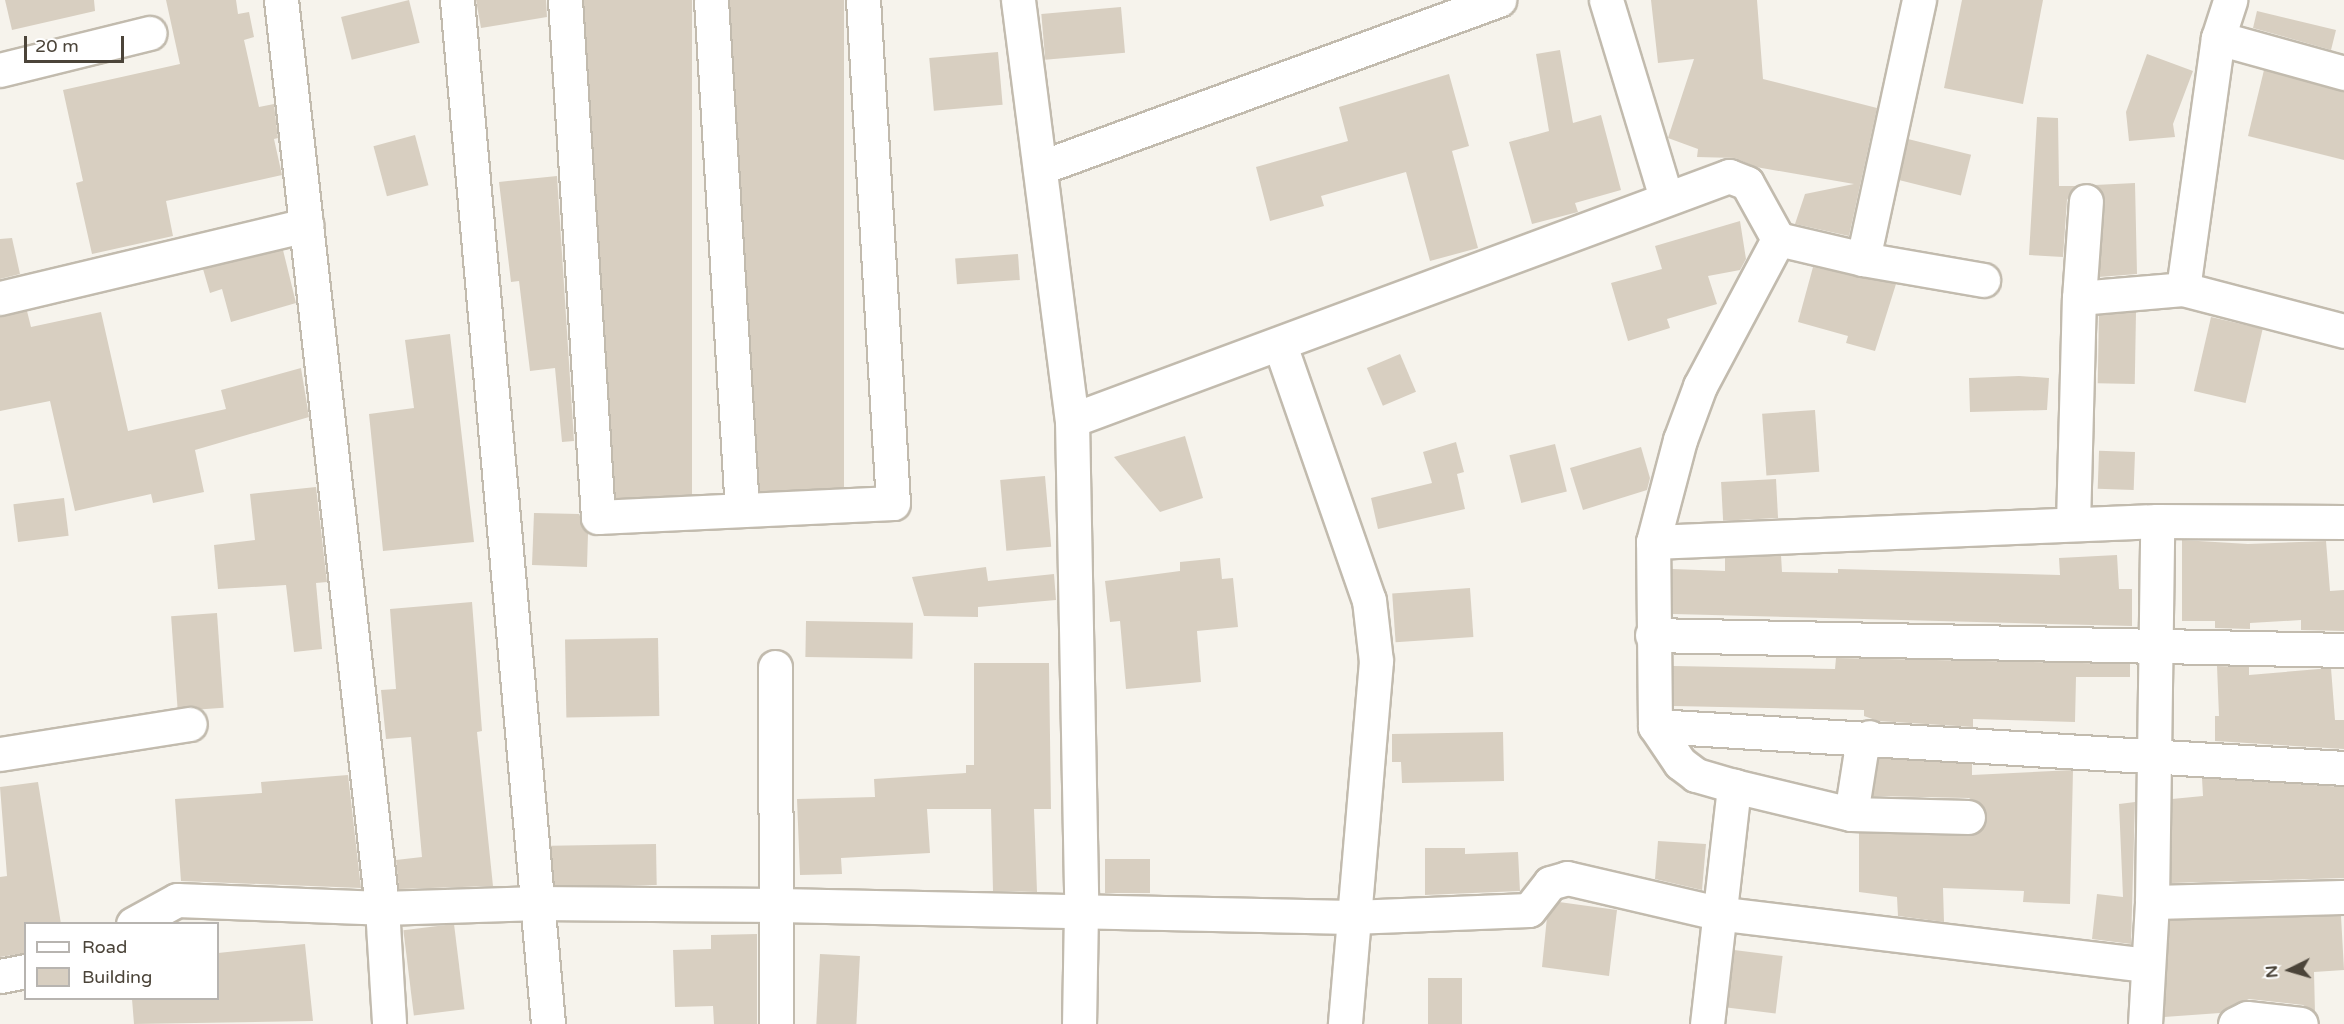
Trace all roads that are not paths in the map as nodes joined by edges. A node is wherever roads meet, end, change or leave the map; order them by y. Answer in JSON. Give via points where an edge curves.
{"nodes":[{"id":1,"x":281,"y":0,"type":"edge"},
{"id":2,"x":457,"y":0,"type":"edge"},
{"id":3,"x":565,"y":0,"type":"edge"},
{"id":4,"x":711,"y":0,"type":"edge"},
{"id":5,"x":863,"y":0,"type":"edge"},
{"id":6,"x":1018,"y":0,"type":"edge"},
{"id":7,"x":1499,"y":0,"type":"edge"},
{"id":8,"x":1606,"y":0,"type":"edge"},
{"id":9,"x":1919,"y":0,"type":"edge"},
{"id":10,"x":2229,"y":0,"type":"edge"},
{"id":11,"x":148,"y":33,"type":"dead end"},
{"id":12,"x":2218,"y":38,"type":"junction"},
{"id":13,"x":0,"y":69,"type":"edge"},
{"id":14,"x":2344,"y":73,"type":"edge"},
{"id":15,"x":1042,"y":167,"type":"junction"},
{"id":16,"x":1666,"y":197,"type":"junction"},
{"id":17,"x":2086,"y":201,"type":"dead end"},
{"id":18,"x":306,"y":225,"type":"junction"},
{"id":19,"x":1778,"y":239,"type":"junction"},
{"id":20,"x":1863,"y":258,"type":"junction"},
{"id":21,"x":1983,"y":280,"type":"dead end"},
{"id":22,"x":2183,"y":289,"type":"junction"},
{"id":23,"x":2079,"y":297,"type":"junction"},
{"id":24,"x":0,"y":298,"type":"edge"},
{"id":25,"x":2344,"y":331,"type":"edge"},
{"id":26,"x":1280,"y":345,"type":"junction"},
{"id":27,"x":1072,"y":420,"type":"junction"},
{"id":28,"x":742,"y":510,"type":"junction"},
{"id":29,"x":2157,"y":521,"type":"junction"},
{"id":30,"x":2344,"y":522,"type":"edge"},
{"id":31,"x":2073,"y":524,"type":"junction"},
{"id":32,"x":1653,"y":542,"type":"junction"},
{"id":33,"x":1652,"y":634,"type":"junction"},
{"id":34,"x":2155,"y":644,"type":"junction"},
{"id":35,"x":2344,"y":650,"type":"edge"},
{"id":36,"x":775,"y":667,"type":"dead end"},
{"id":37,"x":189,"y":724,"type":"dead end"},
{"id":38,"x":1655,"y":726,"type":"junction"},
{"id":39,"x":1869,"y":737,"type":"junction"},
{"id":40,"x":0,"y":754,"type":"edge"},
{"id":41,"x":2154,"y":754,"type":"junction"},
{"id":42,"x":2344,"y":768,"type":"edge"},
{"id":43,"x":1734,"y":786,"type":"junction"},
{"id":44,"x":1851,"y":814,"type":"junction"},
{"id":45,"x":1968,"y":817,"type":"dead end"},
{"id":46,"x":2344,"y":897,"type":"edge"},
{"id":47,"x":2152,"y":902,"type":"junction"},
{"id":48,"x":539,"y":903,"type":"junction"},
{"id":49,"x":778,"y":905,"type":"junction"},
{"id":50,"x":382,"y":908,"type":"junction"},
{"id":51,"x":1082,"y":911,"type":"junction"},
{"id":52,"x":1717,"y":913,"type":"junction"},
{"id":53,"x":1352,"y":917,"type":"junction"},
{"id":54,"x":137,"y":922,"type":"edge"},
{"id":55,"x":2147,"y":965,"type":"junction"},
{"id":56,"x":24,"y":971,"type":"edge"},
{"id":57,"x":0,"y":976,"type":"edge"},
{"id":58,"x":389,"y":1024,"type":"edge"},
{"id":59,"x":548,"y":1024,"type":"edge"},
{"id":60,"x":776,"y":1024,"type":"edge"},
{"id":61,"x":1079,"y":1024,"type":"edge"},
{"id":62,"x":1345,"y":1024,"type":"edge"},
{"id":63,"x":1707,"y":1024,"type":"edge"},
{"id":64,"x":2145,"y":1024,"type":"edge"},
{"id":65,"x":2235,"y":1024,"type":"edge"},
{"id":66,"x":2301,"y":1024,"type":"edge"}],
"edges":[{"from":1,"to":18,"type":"street"},
{"from":2,"to":48,"type":"street"},
{"from":3,"to":28,"type":"street","via":[[598,517]]},
{"from":4,"to":28,"type":"street"},
{"from":5,"to":28,"type":"street","via":[[893,503]]},
{"from":6,"to":15,"type":"street"},
{"from":7,"to":15,"type":"street"},
{"from":8,"to":16,"type":"street"},
{"from":9,"to":20,"type":"street"},
{"from":10,"to":12,"type":"street"},
{"from":11,"to":13,"type":"street"},
{"from":12,"to":14,"type":"street"},
{"from":12,"to":22,"type":"street"},
{"from":15,"to":27,"type":"street"},
{"from":16,"to":19,"type":"street","via":[[1729,176],[1738,177],[1747,183]]},
{"from":16,"to":26,"type":"street"},
{"from":17,"to":23,"type":"street"},
{"from":18,"to":24,"type":"street"},
{"from":18,"to":50,"type":"street"},
{"from":19,"to":20,"type":"street"},
{"from":19,"to":32,"type":"street","via":[[1700,386],[1680,440]]},
{"from":20,"to":21,"type":"street"},
{"from":22,"to":23,"type":"street"},
{"from":22,"to":25,"type":"street"},
{"from":23,"to":31,"type":"street"},
{"from":26,"to":27,"type":"street"},
{"from":26,"to":53,"type":"street","via":[[1369,600],[1376,661]]},
{"from":27,"to":51,"type":"street"},
{"from":29,"to":30,"type":"street"},
{"from":29,"to":31,"type":"street"},
{"from":29,"to":34,"type":"street"},
{"from":31,"to":32,"type":"street"},
{"from":32,"to":33,"type":"street"},
{"from":33,"to":34,"type":"street"},
{"from":33,"to":38,"type":"street"},
{"from":34,"to":35,"type":"street"},
{"from":34,"to":41,"type":"street"},
{"from":36,"to":49,"type":"street"},
{"from":37,"to":40,"type":"street"},
{"from":38,"to":39,"type":"street"},
{"from":38,"to":43,"type":"street","via":[[1680,763],[1696,775]]},
{"from":39,"to":41,"type":"street"},
{"from":39,"to":44,"type":"street","via":[[1861,751]]},
{"from":41,"to":42,"type":"street"},
{"from":41,"to":47,"type":"street"},
{"from":43,"to":44,"type":"street"},
{"from":43,"to":52,"type":"street"},
{"from":44,"to":45,"type":"street"},
{"from":46,"to":47,"type":"street"},
{"from":47,"to":55,"type":"street"},
{"from":48,"to":49,"type":"street"},
{"from":48,"to":50,"type":"street"},
{"from":48,"to":59,"type":"street"},
{"from":49,"to":51,"type":"street"},
{"from":49,"to":60,"type":"street"},
{"from":50,"to":54,"type":"street","via":[[177,900]]},
{"from":50,"to":58,"type":"street"},
{"from":51,"to":53,"type":"street"},
{"from":51,"to":61,"type":"street"},
{"from":52,"to":53,"type":"street","via":[[1566,878],[1550,883],[1529,910]]},
{"from":52,"to":55,"type":"street"},
{"from":52,"to":63,"type":"street"},
{"from":53,"to":62,"type":"street"},
{"from":55,"to":64,"type":"street"},
{"from":56,"to":57,"type":"street"},
{"from":65,"to":66,"type":"street","via":[[2247,1018]]}]}
